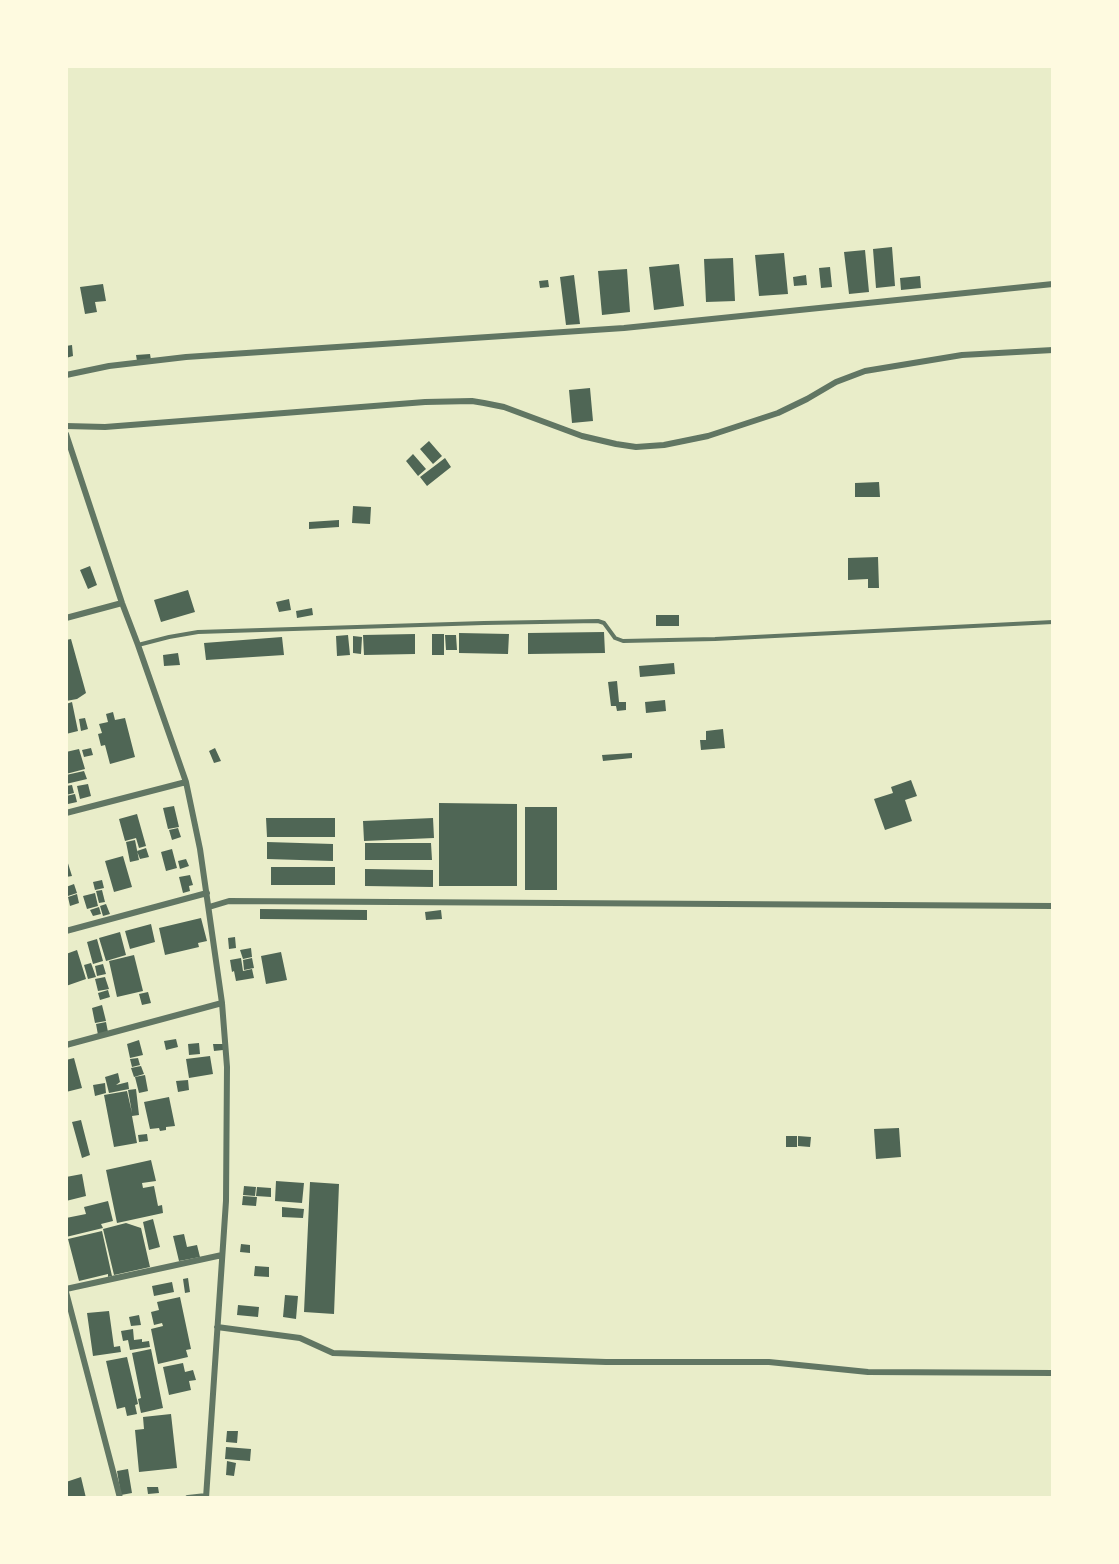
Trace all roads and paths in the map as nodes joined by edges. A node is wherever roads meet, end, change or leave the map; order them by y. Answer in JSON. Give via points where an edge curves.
{"nodes":[{"id":1,"x":1053,"y":284,"type":"edge"},
{"id":2,"x":1053,"y":350,"type":"edge"},
{"id":3,"x":66,"y":375,"type":"edge"},
{"id":4,"x":66,"y":426,"type":"edge"},
{"id":5,"x":66,"y":434,"type":"edge"},
{"id":6,"x":122,"y":603,"type":"junction"},
{"id":7,"x":66,"y":618,"type":"edge"},
{"id":8,"x":1053,"y":622,"type":"edge"},
{"id":9,"x":138,"y":645,"type":"junction"},
{"id":10,"x":186,"y":782,"type":"junction"},
{"id":11,"x":66,"y":813,"type":"edge"},
{"id":12,"x":207,"y":893,"type":"junction"},
{"id":13,"x":1053,"y":906,"type":"edge"},
{"id":14,"x":209,"y":907,"type":"junction"},
{"id":15,"x":66,"y":931,"type":"edge"},
{"id":16,"x":222,"y":1003,"type":"junction"},
{"id":17,"x":66,"y":1045,"type":"edge"},
{"id":18,"x":222,"y":1255,"type":"junction"},
{"id":19,"x":66,"y":1290,"type":"edge"},
{"id":20,"x":217,"y":1328,"type":"junction"},
{"id":21,"x":1053,"y":1373,"type":"edge"},
{"id":22,"x":206,"y":1497,"type":"edge"},
{"id":23,"x":120,"y":1498,"type":"edge"},
{"id":24,"x":188,"y":1498,"type":"edge"}],
"edges":[{"from":1,"to":3,"type":"street","via":[[624,328],[186,357]]},
{"from":2,"to":4,"type":"street","via":[[962,355],[865,371],[778,413],[664,446],[616,444],[582,436],[504,407],[472,401],[105,427]]},
{"from":5,"to":6,"type":"street"},
{"from":6,"to":7,"type":"street"},
{"from":6,"to":9,"type":"street"},
{"from":8,"to":9,"type":"lane","via":[[623,641],[598,621],[484,623],[198,632]]},
{"from":9,"to":10,"type":"street"},
{"from":10,"to":11,"type":"street"},
{"from":10,"to":12,"type":"street"},
{"from":12,"to":14,"type":"street"},
{"from":12,"to":15,"type":"street"},
{"from":13,"to":14,"type":"street","via":[[229,901]]},
{"from":14,"to":16,"type":"street"},
{"from":16,"to":17,"type":"street"},
{"from":16,"to":18,"type":"street","via":[[227,1067]]},
{"from":18,"to":19,"type":"street"},
{"from":18,"to":20,"type":"street"},
{"from":19,"to":23,"type":"street"},
{"from":20,"to":21,"type":"street","via":[[300,1338],[333,1353],[606,1362],[769,1362],[868,1372]]},
{"from":20,"to":22,"type":"street"},
{"from":22,"to":24,"type":"street"}]}
